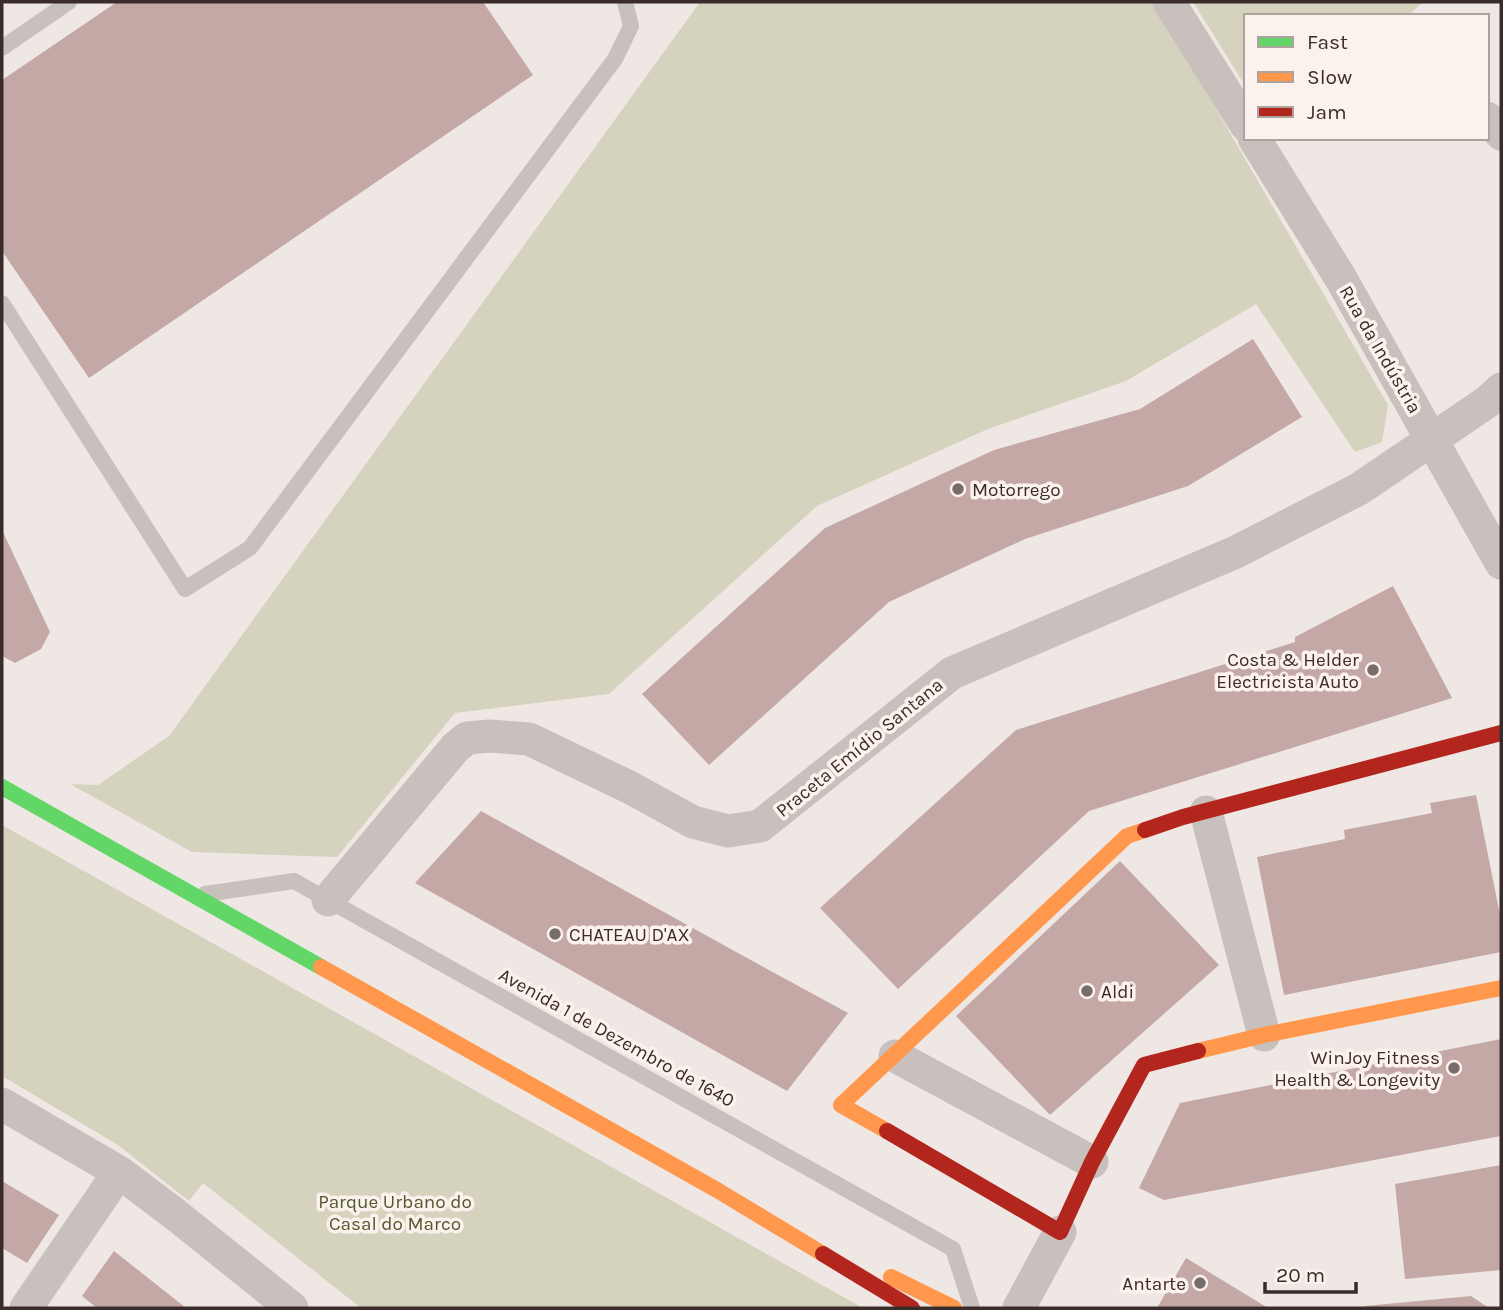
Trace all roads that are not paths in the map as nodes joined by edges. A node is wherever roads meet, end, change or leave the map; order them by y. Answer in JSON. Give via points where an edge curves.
{"nodes":[{"id":1,"x":69,"y":2,"type":"edge"},
{"id":2,"x":625,"y":2,"type":"edge"},
{"id":3,"x":1169,"y":2,"type":"edge"},
{"id":4,"x":2,"y":48,"type":"edge"},
{"id":5,"x":1489,"y":120,"type":"edge"},
{"id":6,"x":1244,"y":122,"type":"edge"},
{"id":7,"x":1501,"y":134,"type":"edge"},
{"id":8,"x":1255,"y":140,"type":"edge"},
{"id":9,"x":2,"y":303,"type":"edge"},
{"id":10,"x":1501,"y":388,"type":"edge"},
{"id":11,"x":1431,"y":438,"type":"junction"},
{"id":12,"x":1501,"y":563,"type":"edge"},
{"id":13,"x":1501,"y":733,"type":"edge"},
{"id":14,"x":2,"y":787,"type":"edge"},
{"id":15,"x":1206,"y":812,"type":"junction"},
{"id":16,"x":195,"y":895,"type":"junction"},
{"id":17,"x":328,"y":900,"type":"junction"},
{"id":18,"x":1501,"y":988,"type":"edge"},
{"id":19,"x":1264,"y":1035,"type":"junction"},
{"id":20,"x":895,"y":1056,"type":"junction"},
{"id":21,"x":2,"y":1104,"type":"edge"},
{"id":22,"x":1092,"y":1162,"type":"junction"},
{"id":23,"x":119,"y":1172,"type":"junction"},
{"id":24,"x":717,"y":1190,"type":"junction"},
{"id":25,"x":1060,"y":1232,"type":"junction"},
{"id":26,"x":26,"y":1308,"type":"edge"},
{"id":27,"x":292,"y":1308,"type":"edge"},
{"id":28,"x":912,"y":1308,"type":"edge"},
{"id":29,"x":954,"y":1308,"type":"edge"},
{"id":30,"x":972,"y":1308,"type":"edge"},
{"id":31,"x":1019,"y":1308,"type":"edge"}],
"edges":[{"from":1,"to":4,"type":"lane"},
{"from":2,"to":9,"type":"lane","via":[[631,26],[615,59],[259,537],[250,548],[185,589]]},
{"from":3,"to":6,"type":"street"},
{"from":5,"to":7,"type":"street"},
{"from":8,"to":11,"type":"street","name":"Rua da Indústria"},
{"from":10,"to":11,"type":"street"},
{"from":11,"to":12,"type":"street","name":"Rua da Indústria"},
{"from":11,"to":17,"type":"street","name":"Praceta Emídio Santana","via":[[1359,489],[1236,552],[952,673],[760,826],[728,831],[694,822],[529,739],[467,738]]},
{"from":13,"to":15,"type":"street"},
{"from":14,"to":16,"type":"street"},
{"from":15,"to":19,"type":"street"},
{"from":15,"to":20,"type":"street","via":[[1127,836]]},
{"from":16,"to":17,"type":"lane","name":"Avenida 1 de Dezembro de 1640","via":[[294,881]]},
{"from":16,"to":24,"type":"street"},
{"from":17,"to":30,"type":"lane","name":"Avenida 1 de Dezembro de 1640","via":[[953,1249]]},
{"from":18,"to":19,"type":"street"},
{"from":19,"to":22,"type":"street","via":[[1144,1065]]},
{"from":20,"to":22,"type":"street"},
{"from":20,"to":25,"type":"street","via":[[841,1105]]},
{"from":21,"to":23,"type":"street"},
{"from":22,"to":25,"type":"street"},
{"from":23,"to":26,"type":"street"},
{"from":23,"to":27,"type":"street"},
{"from":24,"to":28,"type":"street"},
{"from":24,"to":29,"type":"street"},
{"from":25,"to":31,"type":"street"}]}
